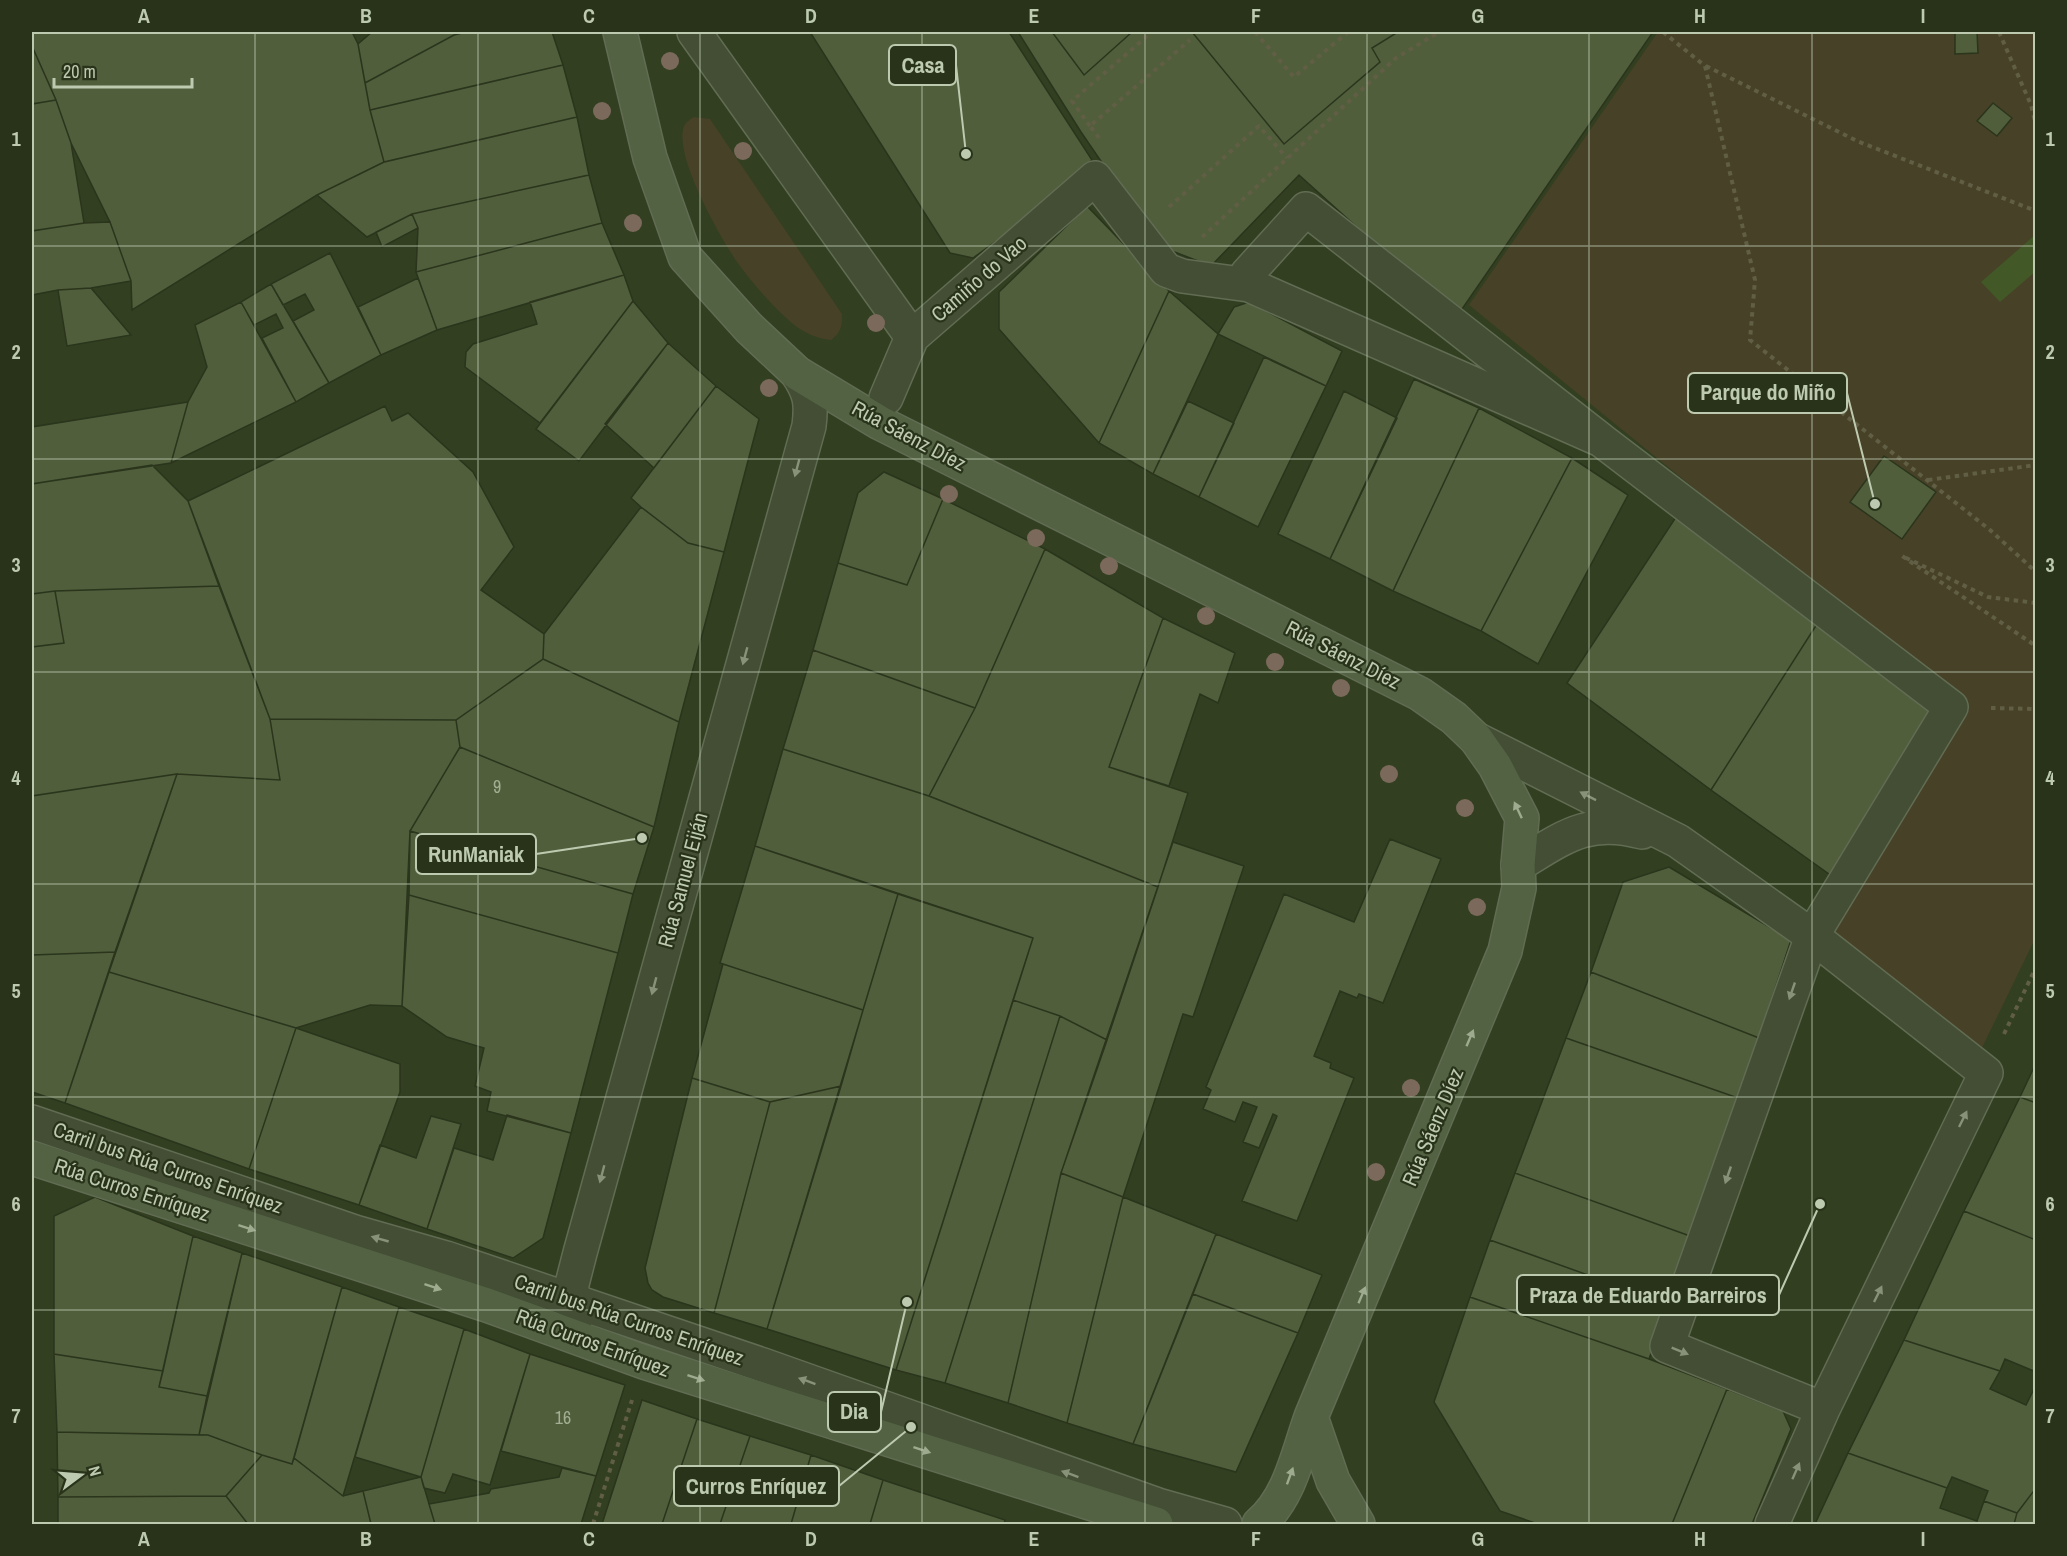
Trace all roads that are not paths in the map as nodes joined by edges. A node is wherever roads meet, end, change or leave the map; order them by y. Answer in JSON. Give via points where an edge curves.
{"nodes":[{"id":1,"x":620,"y":32,"type":"edge"},
{"id":2,"x":694,"y":32,"type":"edge"},
{"id":3,"x":1249,"y":285,"type":"junction"},
{"id":4,"x":912,"y":337,"type":"junction"},
{"id":5,"x":797,"y":373,"type":"junction"},
{"id":6,"x":871,"y":404,"type":"junction"},
{"id":7,"x":809,"y":426,"type":"junction"},
{"id":8,"x":1601,"y":440,"type":"junction"},
{"id":9,"x":1476,"y":740,"type":"junction"},
{"id":10,"x":1678,"y":841,"type":"junction"},
{"id":11,"x":1518,"y":865,"type":"junction"},
{"id":12,"x":1812,"y":936,"type":"junction"},
{"id":13,"x":32,"y":1122,"type":"edge"},
{"id":14,"x":32,"y":1158,"type":"edge"},
{"id":15,"x":576,"y":1302,"type":"junction"},
{"id":16,"x":574,"y":1335,"type":"junction"},
{"id":17,"x":1823,"y":1409,"type":"junction"},
{"id":18,"x":1311,"y":1417,"type":"junction"},
{"id":19,"x":1156,"y":1524,"type":"edge"},
{"id":20,"x":1225,"y":1524,"type":"edge"},
{"id":21,"x":1259,"y":1524,"type":"edge"},
{"id":22,"x":1358,"y":1524,"type":"edge"},
{"id":23,"x":1772,"y":1524,"type":"edge"}],
"edges":[{"from":1,"to":5,"type":"street","name":"Rúa Sáenz Díez","via":[[650,158],[685,257],[749,328]]},
{"from":2,"to":4,"type":"street"},
{"from":3,"to":4,"type":"street","name":"Camiño do Vao","via":[[1182,276],[1166,270],[1095,178]]},
{"from":3,"to":8,"type":"street"},
{"from":3,"to":8,"type":"street","via":[[1247,274],[1306,209]]},
{"from":4,"to":6,"type":"street","name":"Camiño do Vao"},
{"from":5,"to":6,"type":"street","name":"Rúa Sáenz Díez"},
{"from":5,"to":7,"type":"street","name":"Rúa Samuel Eiján","via":[[810,398]]},
{"from":6,"to":7,"type":"street","via":[[832,410]]},
{"from":6,"to":9,"type":"street","name":"Rúa Sáenz Díez","via":[[901,434],[1420,694],[1454,718]]},
{"from":7,"to":15,"type":"street","name":"Rúa Samuel Eiján","one_way":true,"via":[[579,1253],[571,1288]]},
{"from":8,"to":12,"type":"street","via":[[1951,706]]},
{"from":10,"to":9,"type":"street","one_way":true},
{"from":11,"to":9,"type":"street","name":"Rúa Sáenz Díez","one_way":true,"via":[[1522,818],[1495,766]]},
{"from":10,"to":11,"type":"street","via":[[1610,826],[1589,828],[1565,836]]},
{"from":10,"to":12,"type":"street"},
{"from":18,"to":11,"type":"street","name":"Rúa Sáenz Díez","one_way":true,"via":[[1505,951],[1519,888]]},
{"from":17,"to":12,"type":"street","one_way":true,"via":[[1986,1072]]},
{"from":12,"to":17,"type":"street","one_way":true,"via":[[1667,1346]]},
{"from":15,"to":13,"type":"street","name":"Carril bus Rúa Curros Enríquez","one_way":true},
{"from":14,"to":16,"type":"street","name":"Rúa Curros Enríquez","one_way":true},
{"from":15,"to":16,"type":"street","name":"Rúa Samuel Eiján"},
{"from":20,"to":15,"type":"street","name":"Carril bus Rúa Curros Enríquez","one_way":true,"via":[[1158,1505]]},
{"from":16,"to":19,"type":"street","name":"Rúa Curros Enríquez","one_way":true,"via":[[644,1362]]},
{"from":23,"to":17,"type":"street","one_way":true},
{"from":21,"to":18,"type":"street","name":"Rúa Sáenz Díez","one_way":true,"via":[[1279,1503]]},
{"from":18,"to":22,"type":"street","via":[[1333,1481]]}]}
